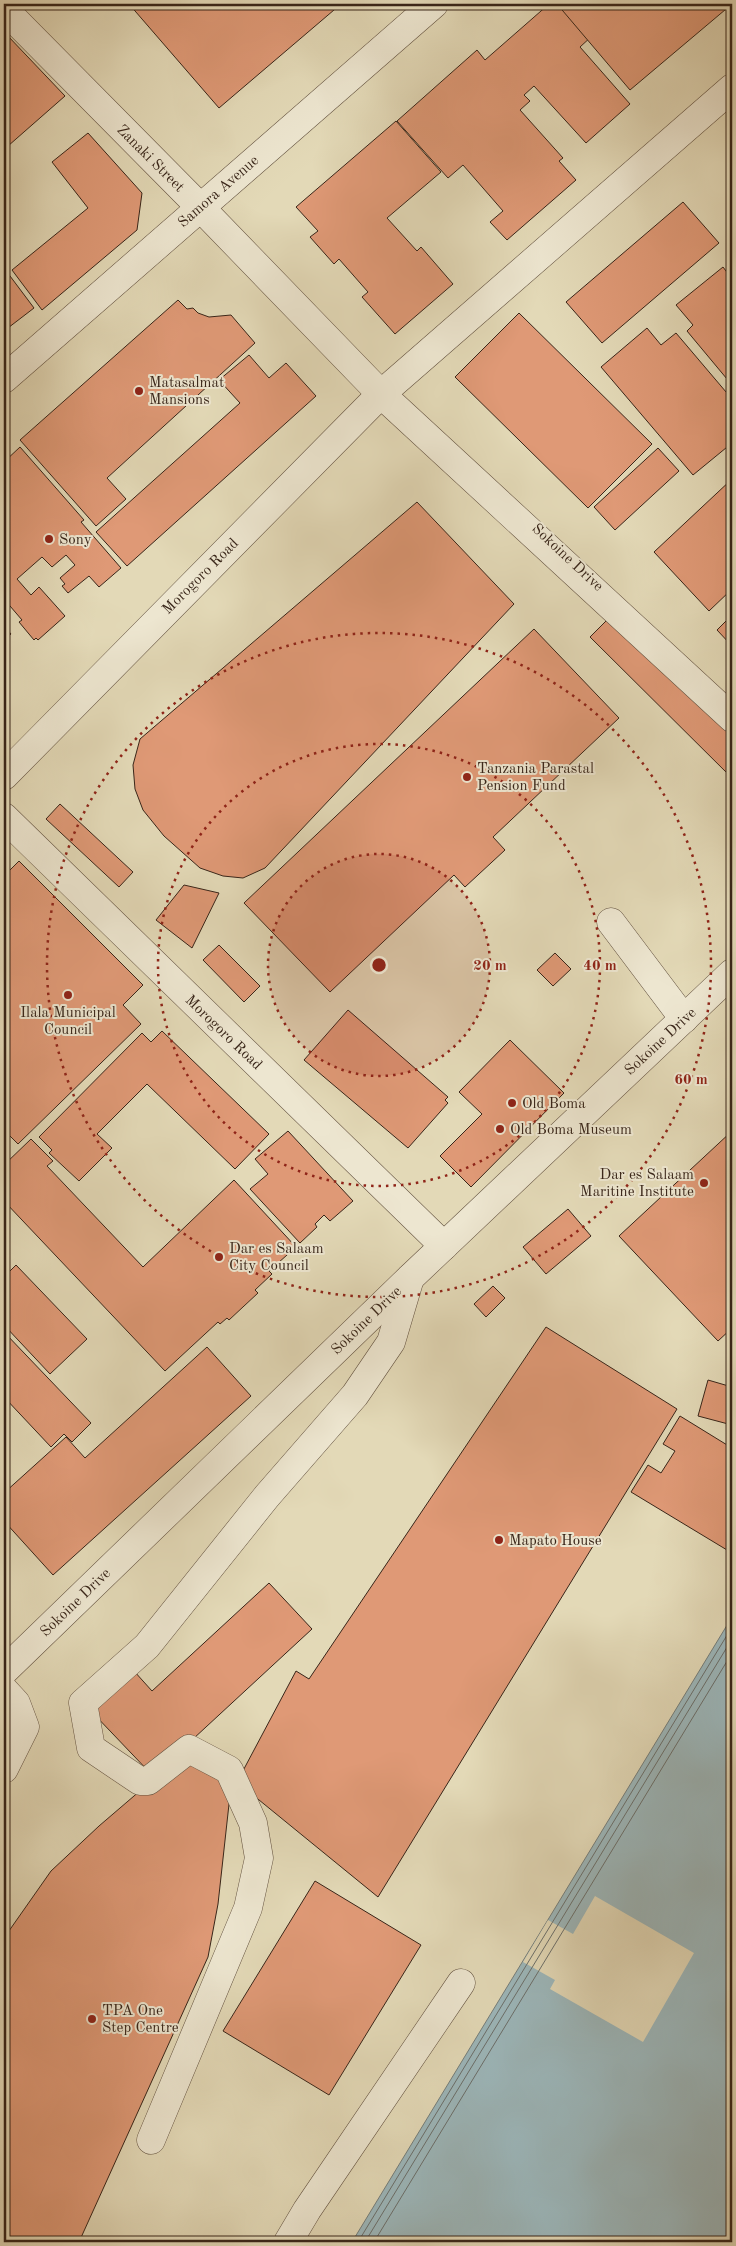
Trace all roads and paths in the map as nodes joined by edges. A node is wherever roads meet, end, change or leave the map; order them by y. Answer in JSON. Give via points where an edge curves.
{"nodes":[{"id":1,"x":434,"y":4,"type":"edge"},
{"id":2,"x":4,"y":9,"type":"edge"},
{"id":3,"x":732,"y":88,"type":"edge"},
{"id":4,"x":200,"y":207,"type":"junction"},
{"id":5,"x":4,"y":379,"type":"edge"},
{"id":6,"x":390,"y":402,"type":"junction"},
{"id":7,"x":732,"y":712,"type":"edge"},
{"id":8,"x":732,"y":718,"type":"edge"},
{"id":9,"x":4,"y":776,"type":"edge"},
{"id":10,"x":4,"y":817,"type":"edge"},
{"id":11,"x":611,"y":922,"type":"dead end"},
{"id":12,"x":732,"y":973,"type":"edge"},
{"id":13,"x":684,"y":1019,"type":"junction"},
{"id":14,"x":444,"y":1246,"type":"junction"},
{"id":15,"x":410,"y":1278,"type":"junction"},
{"id":16,"x":4,"y":1672,"type":"edge"},
{"id":17,"x":4,"y":1690,"type":"edge"},
{"id":18,"x":4,"y":1769,"type":"edge"},
{"id":19,"x":461,"y":1983,"type":"dead end"},
{"id":20,"x":151,"y":2140,"type":"dead end"},
{"id":21,"x":288,"y":2242,"type":"edge"}],
"edges":[{"from":1,"to":4,"type":"street","name":"Samora Avenue"},
{"from":2,"to":4,"type":"street","name":"Zanaki Street"},
{"from":3,"to":6,"type":"street","name":"Morogoro Road"},
{"from":4,"to":5,"type":"street","name":"Samora Avenue"},
{"from":4,"to":6,"type":"street","name":"Zanaki Street"},
{"from":6,"to":7,"type":"street","name":"Sokoine Drive","via":[[478,473]]},
{"from":6,"to":8,"type":"street"},
{"from":6,"to":9,"type":"street","name":"Morogoro Road"},
{"from":10,"to":14,"type":"street","name":"Morogoro Road"},
{"from":11,"to":13,"type":"street"},
{"from":12,"to":13,"type":"street","name":"Sokoine Drive"},
{"from":13,"to":14,"type":"street","name":"Sokoine Drive"},
{"from":14,"to":15,"type":"street","name":"Sokoine Drive"},
{"from":15,"to":16,"type":"street","name":"Sokoine Drive"},
{"from":15,"to":20,"type":"street","via":[[391,1342],[355,1395],[267,1496],[147,1646],[83,1703],[91,1748],[140,1780],[148,1780],[189,1749],[229,1770],[253,1823],[259,1858],[248,1908]]},
{"from":17,"to":18,"type":"street","via":[[16,1704],[25,1727]]},
{"from":19,"to":21,"type":"street"}]}
